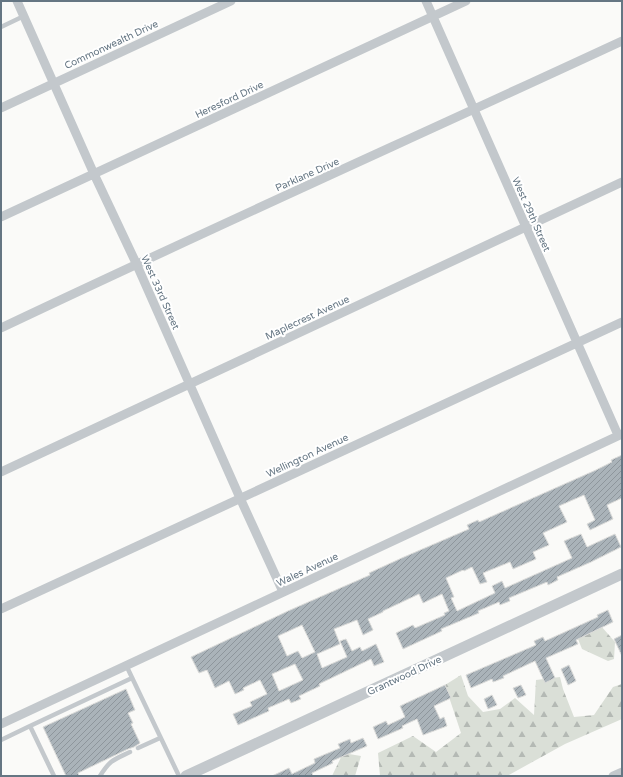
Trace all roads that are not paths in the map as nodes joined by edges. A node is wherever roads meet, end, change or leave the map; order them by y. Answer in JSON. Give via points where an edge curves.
{"nodes":[{"id":1,"x":17,"y":1,"type":"edge"},
{"id":2,"x":231,"y":1,"type":"edge"},
{"id":3,"x":426,"y":1,"type":"edge"},
{"id":4,"x":466,"y":1,"type":"edge"},
{"id":5,"x":24,"y":16,"type":"junction"},
{"id":6,"x":432,"y":16,"type":"junction"},
{"id":7,"x":1,"y":27,"type":"edge"},
{"id":8,"x":622,"y":41,"type":"edge"},
{"id":9,"x":54,"y":84,"type":"junction"},
{"id":10,"x":1,"y":108,"type":"edge"},
{"id":11,"x":474,"y":110,"type":"junction"},
{"id":12,"x":94,"y":174,"type":"junction"},
{"id":13,"x":622,"y":182,"type":"edge"},
{"id":14,"x":1,"y":217,"type":"edge"},
{"id":15,"x":525,"y":227,"type":"junction"},
{"id":16,"x":136,"y":263,"type":"junction"},
{"id":17,"x":622,"y":322,"type":"edge"},
{"id":18,"x":1,"y":328,"type":"edge"},
{"id":19,"x":577,"y":344,"type":"junction"},
{"id":20,"x":189,"y":384,"type":"junction"},
{"id":21,"x":620,"y":434,"type":"edge"},
{"id":22,"x":1,"y":472,"type":"edge"},
{"id":23,"x":240,"y":498,"type":"junction"},
{"id":24,"x":622,"y":574,"type":"edge"},
{"id":25,"x":283,"y":592,"type":"junction"},
{"id":26,"x":1,"y":609,"type":"edge"},
{"id":27,"x":126,"y":665,"type":"junction"},
{"id":28,"x":132,"y":678,"type":"junction"},
{"id":29,"x":1,"y":724,"type":"edge"},
{"id":30,"x":30,"y":726,"type":"junction"},
{"id":31,"x":160,"y":738,"type":"junction"},
{"id":32,"x":1,"y":740,"type":"edge"},
{"id":33,"x":138,"y":748,"type":"dead end"},
{"id":34,"x":130,"y":752,"type":"dead end"},
{"id":35,"x":622,"y":772,"type":"edge"},
{"id":36,"x":53,"y":776,"type":"edge"},
{"id":37,"x":100,"y":776,"type":"edge"},
{"id":38,"x":179,"y":776,"type":"edge"},
{"id":39,"x":186,"y":776,"type":"edge"},
{"id":40,"x":613,"y":776,"type":"edge"}],
"edges":[{"from":1,"to":5,"type":"street","name":"West 33rd Street"},
{"from":2,"to":9,"type":"street","name":"Commonwealth Drive"},
{"from":3,"to":6,"type":"street","name":"West 29th Street"},
{"from":4,"to":6,"type":"street","name":"Heresford Drive"},
{"from":5,"to":7,"type":"lane"},
{"from":5,"to":9,"type":"street","name":"West 33rd Street"},
{"from":6,"to":11,"type":"street","name":"West 29th Street"},
{"from":6,"to":12,"type":"street","name":"Heresford Drive"},
{"from":8,"to":11,"type":"street","name":"Parklane Drive"},
{"from":9,"to":10,"type":"street","name":"Commonwealth Drive"},
{"from":9,"to":12,"type":"street","name":"West 33rd Street"},
{"from":11,"to":15,"type":"street","name":"West 29th Street"},
{"from":11,"to":16,"type":"street","name":"Parklane Drive"},
{"from":12,"to":14,"type":"street","name":"Heresford Drive"},
{"from":12,"to":16,"type":"street","name":"West 33rd Street"},
{"from":13,"to":15,"type":"street","name":"Maplecrest Avenue"},
{"from":15,"to":19,"type":"street","name":"West 29th Street"},
{"from":15,"to":20,"type":"street","name":"Maplecrest Avenue"},
{"from":16,"to":18,"type":"street","name":"Parklane Drive"},
{"from":16,"to":20,"type":"street","name":"West 33rd Street"},
{"from":17,"to":19,"type":"street","name":"Wellington Avenue"},
{"from":19,"to":21,"type":"street","name":"West 29th Street"},
{"from":19,"to":23,"type":"street","name":"Wellington Avenue"},
{"from":20,"to":22,"type":"street","name":"Maplecrest Avenue"},
{"from":20,"to":23,"type":"street","name":"West 33rd Street"},
{"from":21,"to":25,"type":"street","name":"Wales Avenue"},
{"from":23,"to":25,"type":"street","name":"West 33rd Street"},
{"from":23,"to":26,"type":"street","name":"Wellington Avenue"},
{"from":24,"to":39,"type":"street","name":"Grantwood Drive"},
{"from":25,"to":27,"type":"street","name":"Wales Avenue"},
{"from":27,"to":28,"type":"lane"},
{"from":27,"to":29,"type":"street","name":"Wales Avenue"},
{"from":28,"to":30,"type":"lane"},
{"from":28,"to":31,"type":"lane"},
{"from":30,"to":32,"type":"lane"},
{"from":30,"to":36,"type":"lane"},
{"from":31,"to":33,"type":"lane"},
{"from":31,"to":38,"type":"lane"},
{"from":34,"to":37,"type":"lane","via":[[111,761]]},
{"from":35,"to":40,"type":"street"}]}
